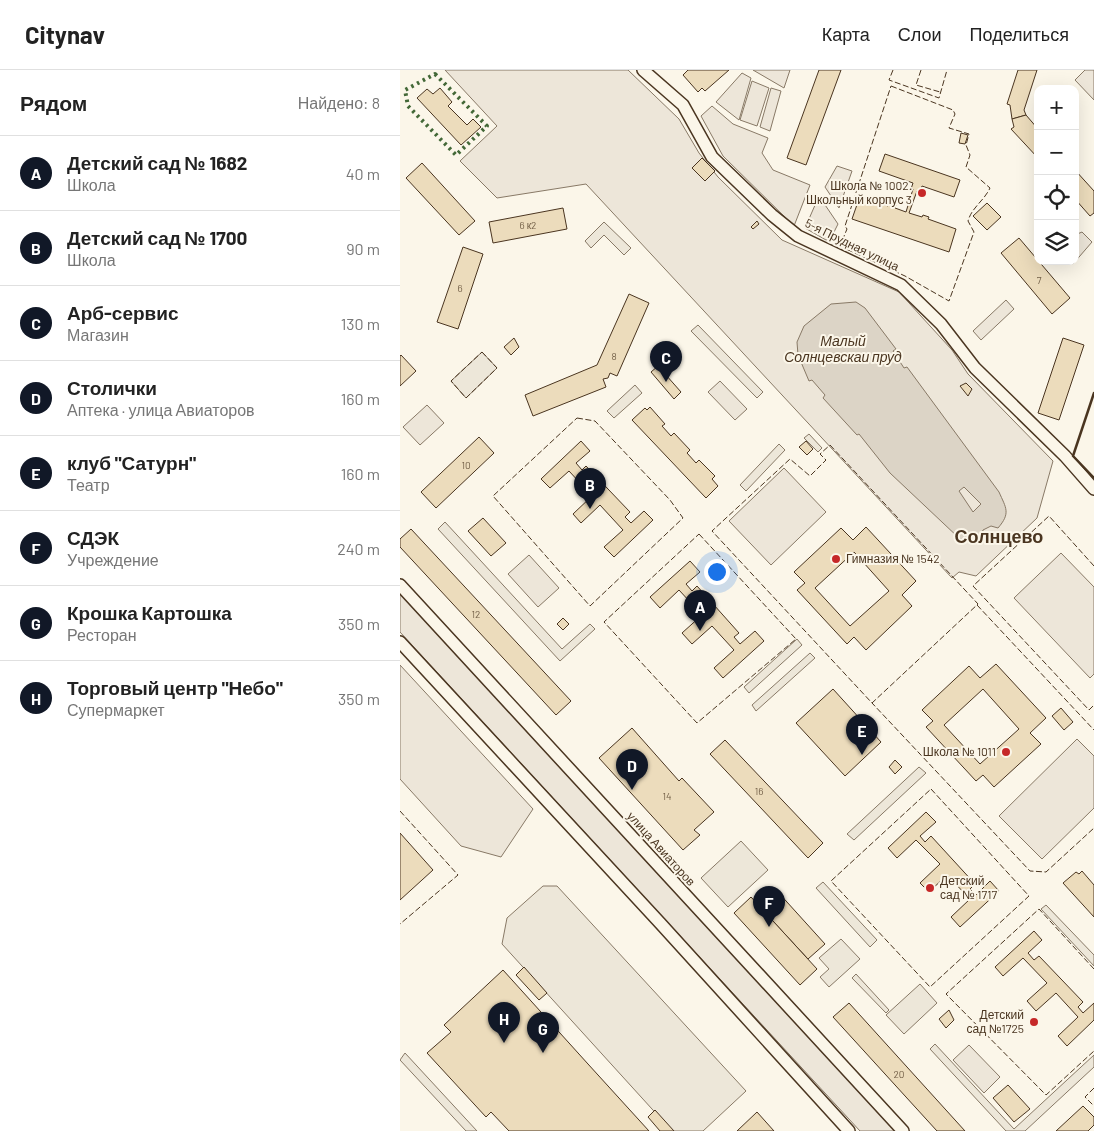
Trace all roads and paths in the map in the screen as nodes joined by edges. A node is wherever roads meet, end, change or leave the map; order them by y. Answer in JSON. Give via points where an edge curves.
{"nodes":[{"id":1,"x":643,"y":70,"type":"edge"},
{"id":2,"x":1094,"y":489,"type":"edge"},
{"id":3,"x":400,"y":584,"type":"edge"},
{"id":4,"x":400,"y":642,"type":"edge"},
{"id":5,"x":848,"y":1131,"type":"edge"},
{"id":6,"x":903,"y":1131,"type":"edge"}],
"edges":[{"from":1,"to":2,"type":"street","name":"5-я Прудная улица","via":[[683,105],[712,157],[772,215],[798,236],[901,284],[941,324],[975,368]]},
{"from":3,"to":6,"type":"street","name":"улица Авиаторов"},
{"from":4,"to":5,"type":"street","via":[[660,922]]}]}
